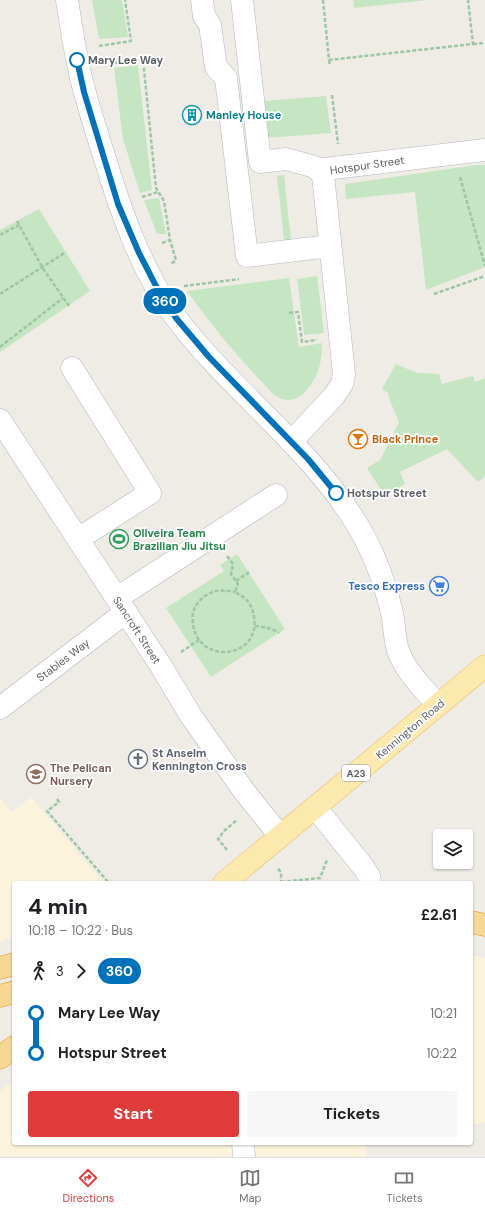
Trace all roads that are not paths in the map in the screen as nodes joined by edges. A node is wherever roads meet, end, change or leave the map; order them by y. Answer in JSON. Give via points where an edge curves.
{"nodes":[{"id":1,"x":67,"y":0,"type":"edge"},
{"id":2,"x":202,"y":0,"type":"edge"},
{"id":3,"x":242,"y":0,"type":"edge"},
{"id":4,"x":485,"y":150,"type":"edge"},
{"id":5,"x":332,"y":171,"type":"junction"},
{"id":6,"x":330,"y":246,"type":"junction"},
{"id":7,"x":72,"y":368,"type":"dead end"},
{"id":8,"x":0,"y":420,"type":"edge"},
{"id":9,"x":291,"y":442,"type":"junction"},
{"id":10,"x":276,"y":495,"type":"dead end"},
{"id":11,"x":78,"y":539,"type":"junction"},
{"id":12,"x":121,"y":605,"type":"junction"},
{"id":13,"x":485,"y":666,"type":"edge"},
{"id":14,"x":438,"y":705,"type":"junction"},
{"id":15,"x":0,"y":708,"type":"edge"},
{"id":16,"x":315,"y":807,"type":"junction"},
{"id":17,"x":280,"y":836,"type":"junction"},
{"id":18,"x":226,"y":881,"type":"edge"},
{"id":19,"x":370,"y":881,"type":"edge"},
{"id":20,"x":473,"y":922,"type":"edge"},
{"id":21,"x":485,"y":925,"type":"edge"},
{"id":22,"x":12,"y":965,"type":"edge"},
{"id":23,"x":0,"y":968,"type":"edge"},
{"id":24,"x":12,"y":993,"type":"edge"},
{"id":25,"x":0,"y":996,"type":"edge"},
{"id":26,"x":12,"y":1049,"type":"edge"},
{"id":27,"x":0,"y":1058,"type":"edge"},
{"id":28,"x":243,"y":1145,"type":"edge"},
{"id":29,"x":244,"y":1157,"type":"edge"}],
"edges":[{"from":1,"to":9,"type":"street","via":[[84,92],[118,204],[152,279],[176,318],[209,357]]},
{"from":2,"to":6,"type":"street","via":[[204,16],[210,25],[216,67],[226,78],[247,256]]},
{"from":3,"to":5,"type":"street","via":[[260,162],[286,159]]},
{"from":4,"to":5,"type":"street","name":"Hotspur Street"},
{"from":5,"to":6,"type":"street","name":"Hotspur Street"},
{"from":6,"to":9,"type":"street","name":"Hotspur Street","via":[[344,374],[339,390]]},
{"from":7,"to":11,"type":"street","via":[[150,492]]},
{"from":8,"to":11,"type":"street","name":"Sancroft Street"},
{"from":9,"to":14,"type":"street","via":[[336,493],[358,526],[385,586],[393,617],[397,650],[415,679]]},
{"from":10,"to":12,"type":"street","name":"Stables Way","via":[[213,536]]},
{"from":11,"to":12,"type":"street","name":"Sancroft Street"},
{"from":12,"to":15,"type":"street","name":"Stables Way"},
{"from":12,"to":17,"type":"street","name":"Sancroft Street","via":[[191,716],[244,791]]},
{"from":13,"to":14,"type":"main road","name":"Kennington Road","number":"A23"},
{"from":14,"to":16,"type":"main road","name":"Kennington Road","number":"A23"},
{"from":16,"to":17,"type":"main road","name":"Kennington Road","number":"A23"},
{"from":16,"to":19,"type":"street","via":[[364,868]]},
{"from":17,"to":18,"type":"main road","name":"Kennington Road","number":"A23"},
{"from":20,"to":21,"type":"highway"},
{"from":22,"to":23,"type":"highway"},
{"from":24,"to":25,"type":"highway"},
{"from":26,"to":27,"type":"highway"},
{"from":28,"to":29,"type":"street"}]}
